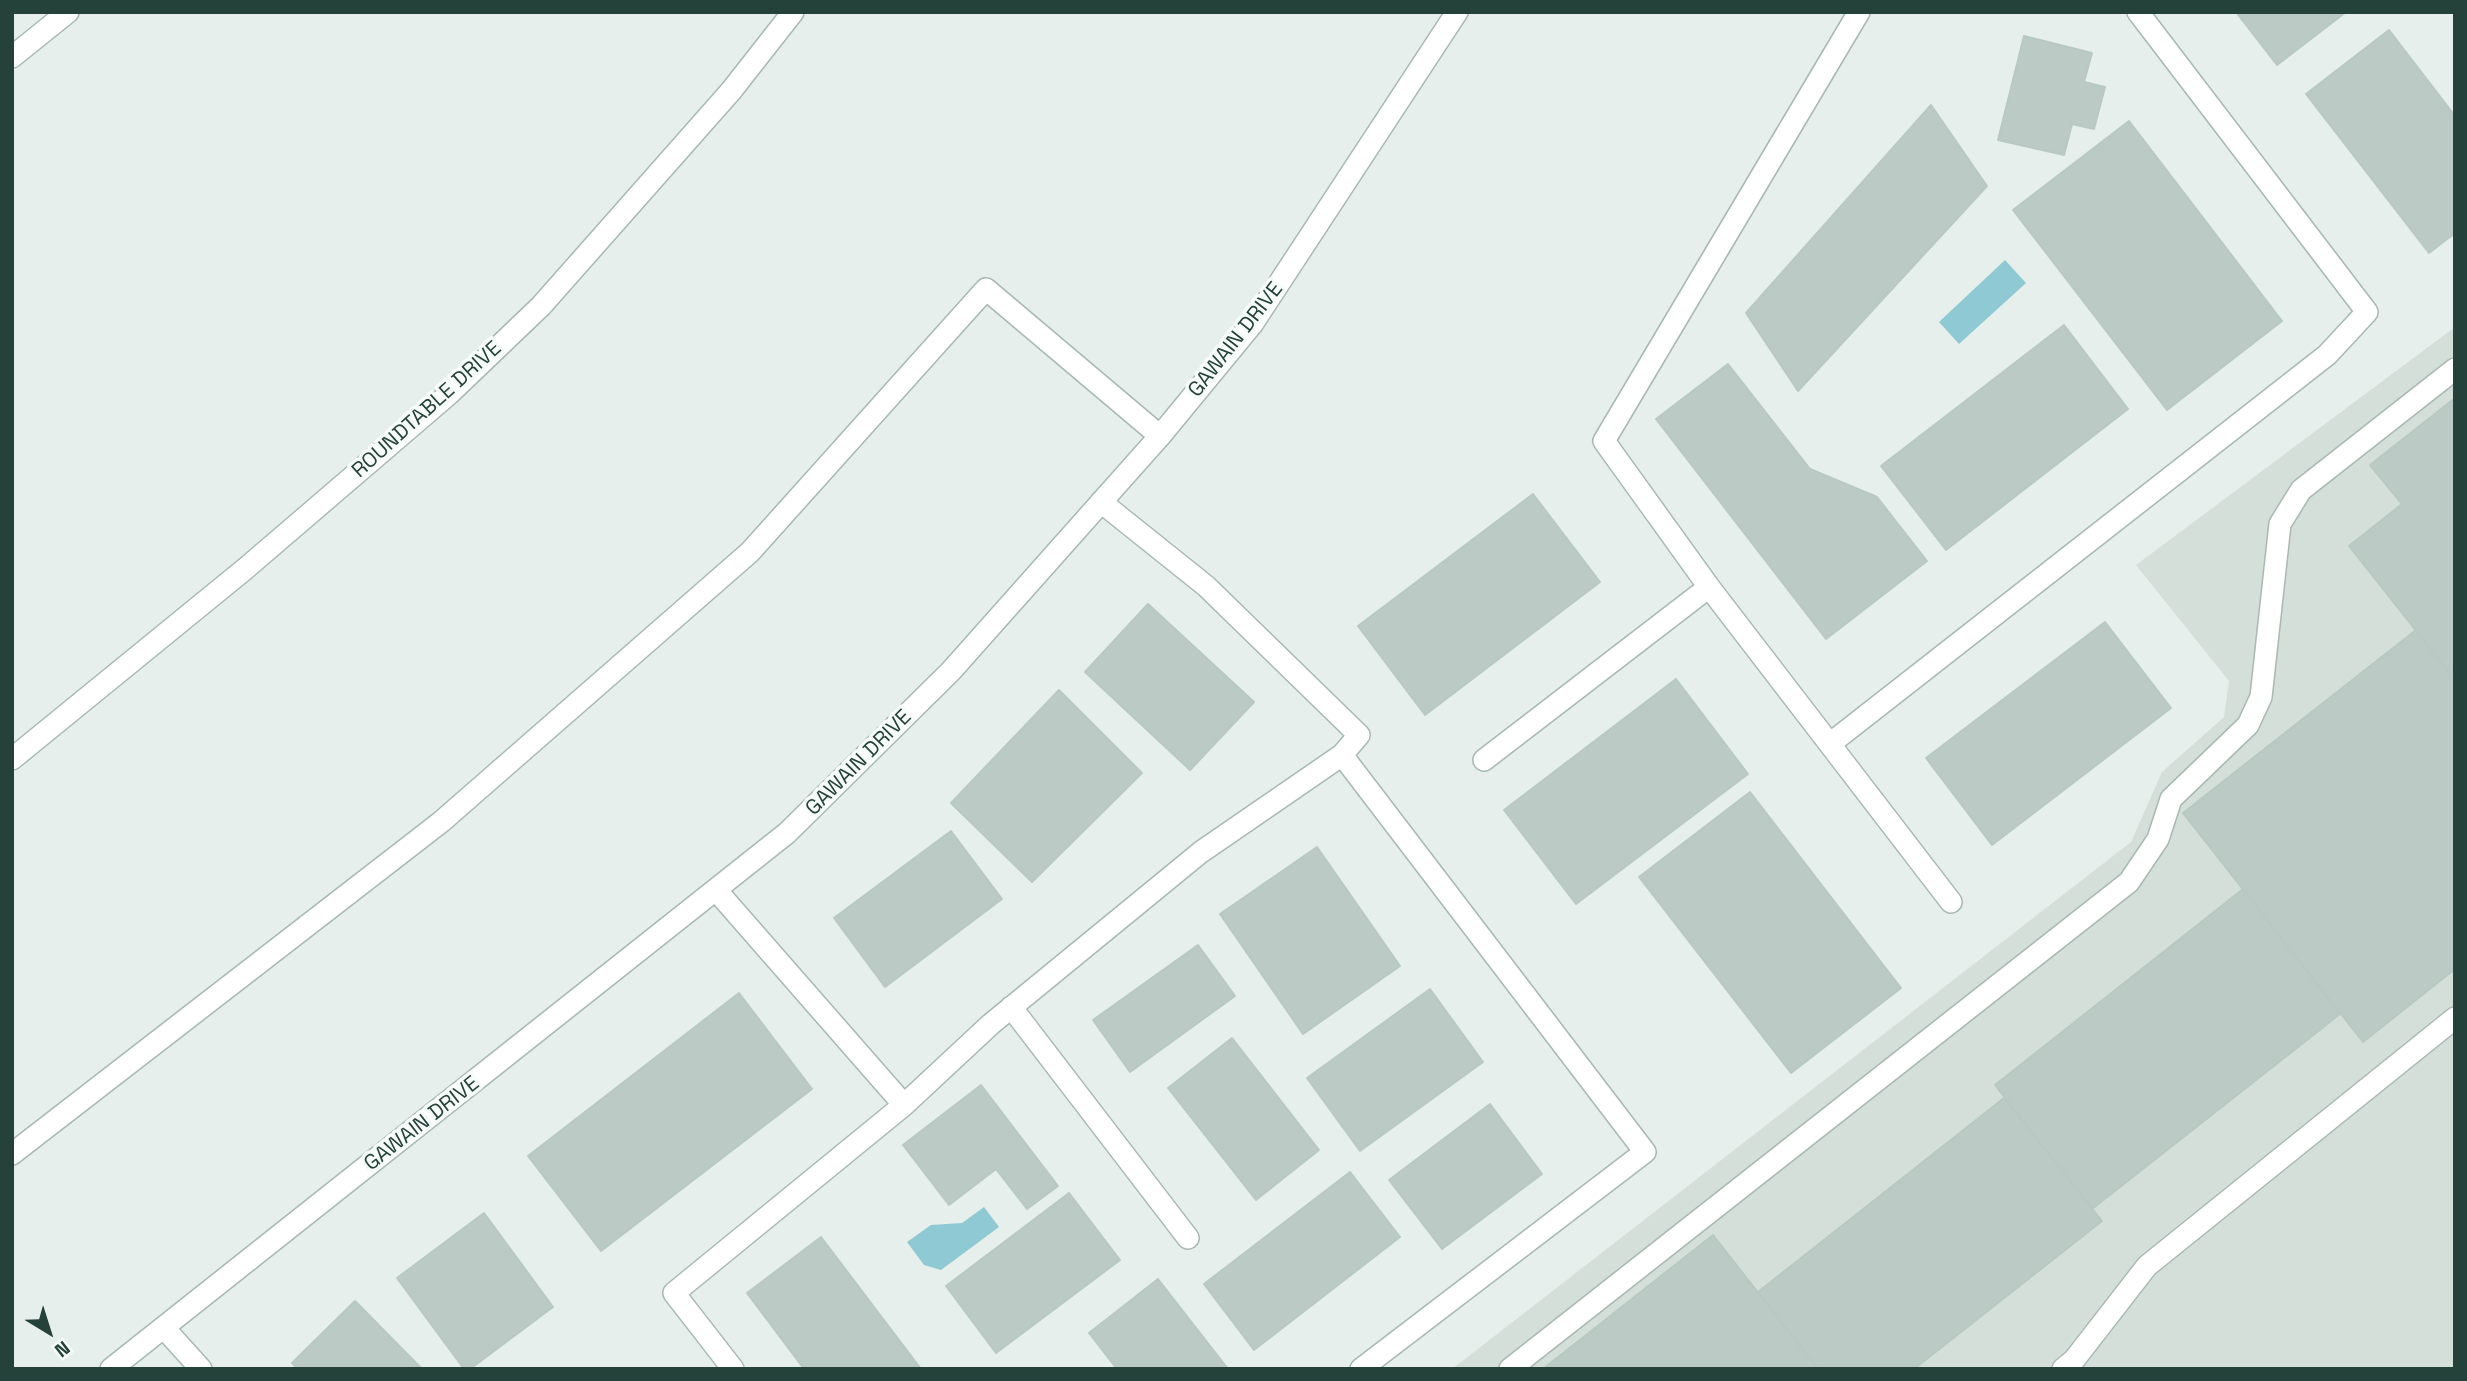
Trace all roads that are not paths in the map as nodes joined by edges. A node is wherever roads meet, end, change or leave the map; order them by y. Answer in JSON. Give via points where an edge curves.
{"nodes":[{"id":1,"x":68,"y":12,"type":"edge"},
{"id":2,"x":793,"y":12,"type":"edge"},
{"id":3,"x":1457,"y":12,"type":"edge"},
{"id":4,"x":1859,"y":12,"type":"edge"},
{"id":5,"x":2138,"y":12,"type":"edge"},
{"id":6,"x":12,"y":57,"type":"edge"},
{"id":7,"x":2455,"y":369,"type":"edge"},
{"id":8,"x":1160,"y":436,"type":"junction"},
{"id":9,"x":1101,"y":502,"type":"junction"},
{"id":10,"x":1709,"y":587,"type":"junction"},
{"id":11,"x":1831,"y":743,"type":"junction"},
{"id":12,"x":1342,"y":755,"type":"junction"},
{"id":13,"x":12,"y":759,"type":"edge"},
{"id":14,"x":1485,"y":760,"type":"dead end"},
{"id":15,"x":716,"y":890,"type":"junction"},
{"id":16,"x":1951,"y":902,"type":"dead end"},
{"id":17,"x":1011,"y":1007,"type":"junction"},
{"id":18,"x":2455,"y":1018,"type":"edge"},
{"id":19,"x":904,"y":1105,"type":"junction"},
{"id":20,"x":12,"y":1154,"type":"edge"},
{"id":21,"x":1188,"y":1238,"type":"dead end"},
{"id":22,"x":164,"y":1328,"type":"junction"},
{"id":23,"x":111,"y":1369,"type":"edge"},
{"id":24,"x":201,"y":1369,"type":"edge"},
{"id":25,"x":733,"y":1369,"type":"edge"},
{"id":26,"x":1361,"y":1369,"type":"edge"},
{"id":27,"x":1510,"y":1369,"type":"edge"},
{"id":28,"x":2063,"y":1369,"type":"edge"}],
"edges":[{"from":1,"to":6,"type":"street"},
{"from":2,"to":13,"type":"street","name":"ROUNDTABLE DRIVE","via":[[731,91],[541,306],[449,394],[246,569]]},
{"from":3,"to":8,"type":"street","name":"GAWAIN DRIVE","via":[[1253,323]]},
{"from":4,"to":10,"type":"street","via":[[1604,441]]},
{"from":5,"to":11,"type":"street","via":[[2367,312],[2327,355]]},
{"from":7,"to":27,"type":"street","via":[[2301,490],[2280,524],[2261,697],[2248,725],[2171,799],[2158,839],[2129,881]]},
{"from":8,"to":9,"type":"street","name":"GAWAIN DRIVE"},
{"from":8,"to":20,"type":"street","via":[[986,289],[750,552],[442,822]]},
{"from":9,"to":12,"type":"street","via":[[1206,586],[1359,735]]},
{"from":9,"to":15,"type":"street","name":"GAWAIN DRIVE","via":[[881,743],[788,833]]},
{"from":10,"to":11,"type":"street"},
{"from":10,"to":14,"type":"street"},
{"from":11,"to":16,"type":"street"},
{"from":12,"to":17,"type":"street","via":[[1200,852]]},
{"from":12,"to":26,"type":"street","via":[[1645,1152]]},
{"from":15,"to":19,"type":"street"},
{"from":15,"to":22,"type":"street","name":"GAWAIN DRIVE"},
{"from":17,"to":19,"type":"street"},
{"from":17,"to":21,"type":"street"},
{"from":18,"to":28,"type":"street","via":[[2147,1266]]},
{"from":19,"to":25,"type":"street","via":[[674,1293]]},
{"from":22,"to":23,"type":"street","name":"GAWAIN DRIVE"},
{"from":22,"to":24,"type":"street"}]}
